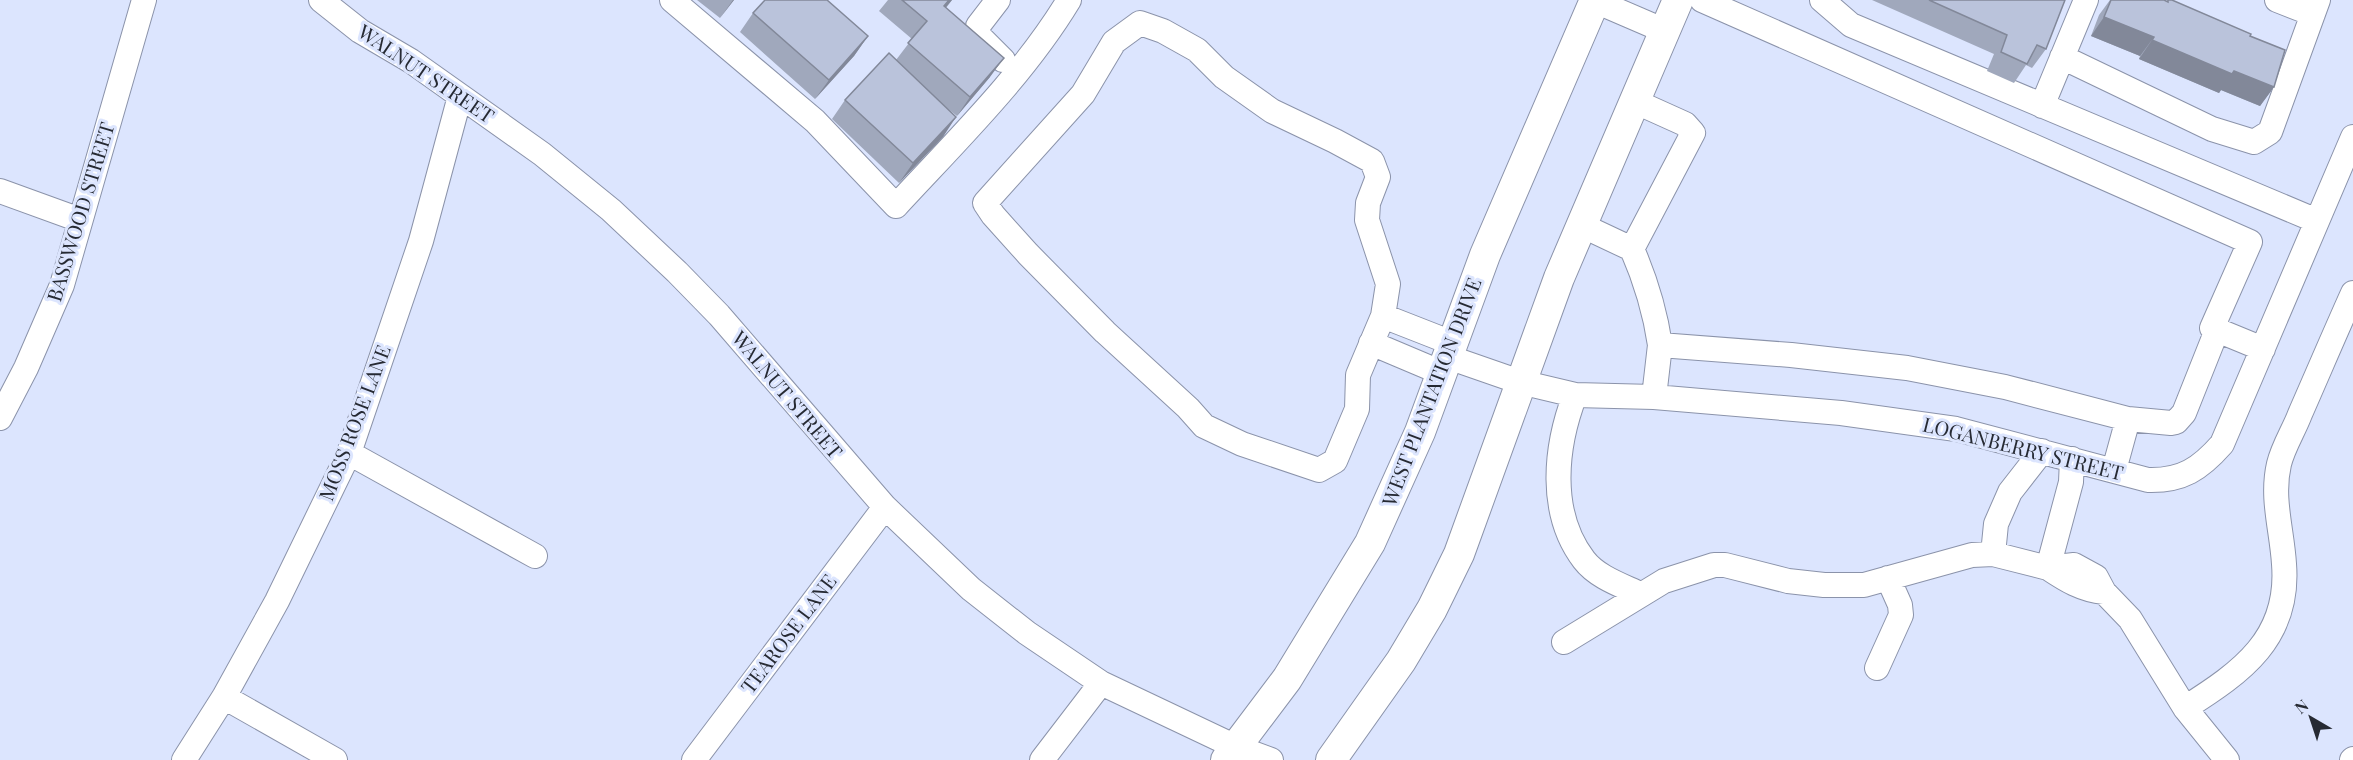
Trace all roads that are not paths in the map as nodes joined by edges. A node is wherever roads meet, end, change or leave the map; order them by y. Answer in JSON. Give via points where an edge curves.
{"nodes":[{"id":1,"x":144,"y":0,"type":"edge"},
{"id":2,"x":321,"y":0,"type":"edge"},
{"id":3,"x":672,"y":0,"type":"edge"},
{"id":4,"x":998,"y":0,"type":"edge"},
{"id":5,"x":1594,"y":0,"type":"edge"},
{"id":6,"x":1678,"y":0,"type":"edge"},
{"id":7,"x":1702,"y":0,"type":"edge"},
{"id":8,"x":1822,"y":0,"type":"edge"},
{"id":9,"x":2085,"y":0,"type":"edge"},
{"id":10,"x":2277,"y":0,"type":"edge"},
{"id":11,"x":1067,"y":1,"type":"edge"},
{"id":12,"x":2315,"y":7,"type":"edge"},
{"id":13,"x":1665,"y":31,"type":"junction"},
{"id":14,"x":2274,"y":51,"type":"edge"},
{"id":15,"x":2062,"y":57,"type":"junction"},
{"id":16,"x":2296,"y":61,"type":"junction"},
{"id":17,"x":1017,"y":71,"type":"junction"},
{"id":18,"x":460,"y":96,"type":"junction"},
{"id":19,"x":1634,"y":101,"type":"junction"},
{"id":20,"x":2042,"y":105,"type":"junction"},
{"id":21,"x":2353,"y":137,"type":"edge"},
{"id":22,"x":2344,"y":183,"type":"edge"},
{"id":23,"x":0,"y":191,"type":"edge"},
{"id":24,"x":80,"y":220,"type":"junction"},
{"id":25,"x":2317,"y":221,"type":"junction"},
{"id":26,"x":1581,"y":225,"type":"junction"},
{"id":27,"x":1632,"y":249,"type":"junction"},
{"id":28,"x":2353,"y":293,"type":"edge"},
{"id":29,"x":1383,"y":316,"type":"junction"},
{"id":30,"x":2217,"y":330,"type":"junction"},
{"id":31,"x":1371,"y":343,"type":"junction"},
{"id":32,"x":1660,"y":345,"type":"junction"},
{"id":33,"x":2263,"y":349,"type":"junction"},
{"id":34,"x":1447,"y":357,"type":"junction"},
{"id":35,"x":1521,"y":382,"type":"junction"},
{"id":36,"x":1575,"y":394,"type":"junction"},
{"id":37,"x":1654,"y":397,"type":"junction"},
{"id":38,"x":0,"y":418,"type":"edge"},
{"id":39,"x":2128,"y":418,"type":"junction"},
{"id":40,"x":2042,"y":451,"type":"junction"},
{"id":41,"x":349,"y":453,"type":"junction"},
{"id":42,"x":2072,"y":459,"type":"junction"},
{"id":43,"x":2114,"y":470,"type":"junction"},
{"id":44,"x":885,"y":507,"type":"junction"},
{"id":45,"x":1993,"y":554,"type":"junction"},
{"id":46,"x":534,"y":556,"type":"dead end"},
{"id":47,"x":2048,"y":568,"type":"junction"},
{"id":48,"x":1888,"y":578,"type":"junction"},
{"id":49,"x":1640,"y":594,"type":"junction"},
{"id":50,"x":1564,"y":642,"type":"dead end"},
{"id":51,"x":1877,"y":668,"type":"dead end"},
{"id":52,"x":1101,"y":683,"type":"junction"},
{"id":53,"x":224,"y":697,"type":"junction"},
{"id":54,"x":2185,"y":708,"type":"junction"},
{"id":55,"x":1231,"y":753,"type":"edge"},
{"id":56,"x":184,"y":760,"type":"edge"},
{"id":57,"x":335,"y":760,"type":"edge"},
{"id":58,"x":694,"y":760,"type":"edge"},
{"id":59,"x":1042,"y":760,"type":"edge"},
{"id":60,"x":1271,"y":760,"type":"edge"},
{"id":61,"x":1331,"y":760,"type":"edge"},
{"id":62,"x":2227,"y":760,"type":"edge"}],
"edges":[{"from":1,"to":24,"type":"street","name":"BASSWOOD STREET"},
{"from":2,"to":18,"type":"street","name":"WALNUT STREET","via":[[360,31]]},
{"from":3,"to":17,"type":"street","via":[[815,121],[896,206]]},
{"from":4,"to":17,"type":"street","via":[[978,26],[979,36]]},
{"from":5,"to":13,"type":"street"},
{"from":5,"to":34,"type":"main road","name":"WEST PLANTATION DRIVE","via":[[1485,255]]},
{"from":6,"to":13,"type":"main road"},
{"from":7,"to":30,"type":"street","via":[[2250,242],[2212,328]]},
{"from":8,"to":20,"type":"street","via":[[1851,25]]},
{"from":9,"to":15,"type":"street"},
{"from":10,"to":12,"type":"street"},
{"from":11,"to":17,"type":"street","via":[[1051,30]]},
{"from":12,"to":16,"type":"street"},
{"from":13,"to":19,"type":"main road"},
{"from":14,"to":16,"type":"street"},
{"from":15,"to":16,"type":"street","via":[[2212,129],[2254,142],[2270,132]]},
{"from":15,"to":20,"type":"street"},
{"from":18,"to":41,"type":"street","name":"MOSS ROSE LANE","via":[[421,240]]},
{"from":18,"to":44,"type":"street","name":"WALNUT STREET","via":[[542,154],[611,210],[677,272]]},
{"from":19,"to":26,"type":"main road"},
{"from":19,"to":27,"type":"street","via":[[1685,124],[1693,134]]},
{"from":20,"to":25,"type":"street"},
{"from":21,"to":22,"type":"street","name":"LOGANBERRY STREET"},
{"from":22,"to":25,"type":"street","name":"LOGANBERRY STREET"},
{"from":23,"to":24,"type":"street"},
{"from":24,"to":38,"type":"street","name":"BASSWOOD STREET","via":[[62,285]]},
{"from":25,"to":33,"type":"street","name":"LOGANBERRY STREET"},
{"from":26,"to":27,"type":"street"},
{"from":26,"to":35,"type":"main road"},
{"from":27,"to":32,"type":"street","via":[[1650,297]]},
{"from":28,"to":54,"type":"street","via":[[2279,464],[2277,521],[2284,564],[2283,597],[2276,625],[2241,668]]},
{"from":29,"to":31,"type":"street"},
{"from":29,"to":31,"type":"street","via":[[1388,284],[1367,220],[1368,203],[1378,177],[1372,161],[1272,111],[1224,76],[1197,50],[1140,22],[1114,42],[1083,94],[985,202],[1028,254],[1204,426],[1242,444],[1319,470],[1335,461],[1357,409],[1358,375]]},
{"from":29,"to":34,"type":"street"},
{"from":30,"to":33,"type":"street"},
{"from":30,"to":39,"type":"street","via":[[2179,418],[2171,423],[2156,423]]},
{"from":31,"to":34,"type":"street"},
{"from":32,"to":37,"type":"street"},
{"from":32,"to":39,"type":"street","via":[[1907,368],[2005,387]]},
{"from":33,"to":43,"type":"street","name":"LOGANBERRY STREET","via":[[2222,444],[2206,463],[2167,481]]},
{"from":34,"to":35,"type":"street","name":"LOGANBERRY STREET"},
{"from":34,"to":55,"type":"main road","name":"WEST PLANTATION DRIVE","via":[[1420,432],[1370,543],[1287,679]]},
{"from":35,"to":36,"type":"street","name":"LOGANBERRY STREET"},
{"from":35,"to":61,"type":"main road","via":[[1459,554],[1432,609],[1401,661]]},
{"from":36,"to":37,"type":"street","name":"LOGANBERRY STREET"},
{"from":36,"to":49,"type":"street","via":[[1559,460],[1558,495],[1569,532],[1585,561],[1603,576]]},
{"from":37,"to":40,"type":"street","name":"LOGANBERRY STREET","via":[[1908,421]]},
{"from":39,"to":43,"type":"street"},
{"from":40,"to":42,"type":"street","name":"LOGANBERRY STREET"},
{"from":40,"to":45,"type":"street","via":[[2010,492],[1996,524]]},
{"from":41,"to":46,"type":"street"},
{"from":41,"to":53,"type":"street","name":"MOSS ROSE LANE","via":[[277,601]]},
{"from":42,"to":43,"type":"street","name":"LOGANBERRY STREET"},
{"from":42,"to":47,"type":"street","via":[[2071,482]]},
{"from":44,"to":52,"type":"street","name":"WALNUT STREET","via":[[971,589]]},
{"from":44,"to":58,"type":"street","name":"TEAROSE LANE"},
{"from":45,"to":47,"type":"street"},
{"from":45,"to":48,"type":"street","via":[[1972,555]]},
{"from":47,"to":54,"type":"street","via":[[2074,565],[2096,578],[2130,619]]},
{"from":48,"to":49,"type":"street","via":[[1864,585],[1824,585],[1714,565],[1664,581]]},
{"from":48,"to":51,"type":"street","via":[[1901,615]]},
{"from":49,"to":50,"type":"street"},
{"from":52,"to":55,"type":"street","name":"WALNUT STREET"},
{"from":52,"to":59,"type":"street"},
{"from":53,"to":56,"type":"street","name":"MOSS ROSE LANE"},
{"from":53,"to":57,"type":"street"},
{"from":54,"to":62,"type":"street"},
{"from":55,"to":60,"type":"street","name":"WALNUT STREET"}]}
